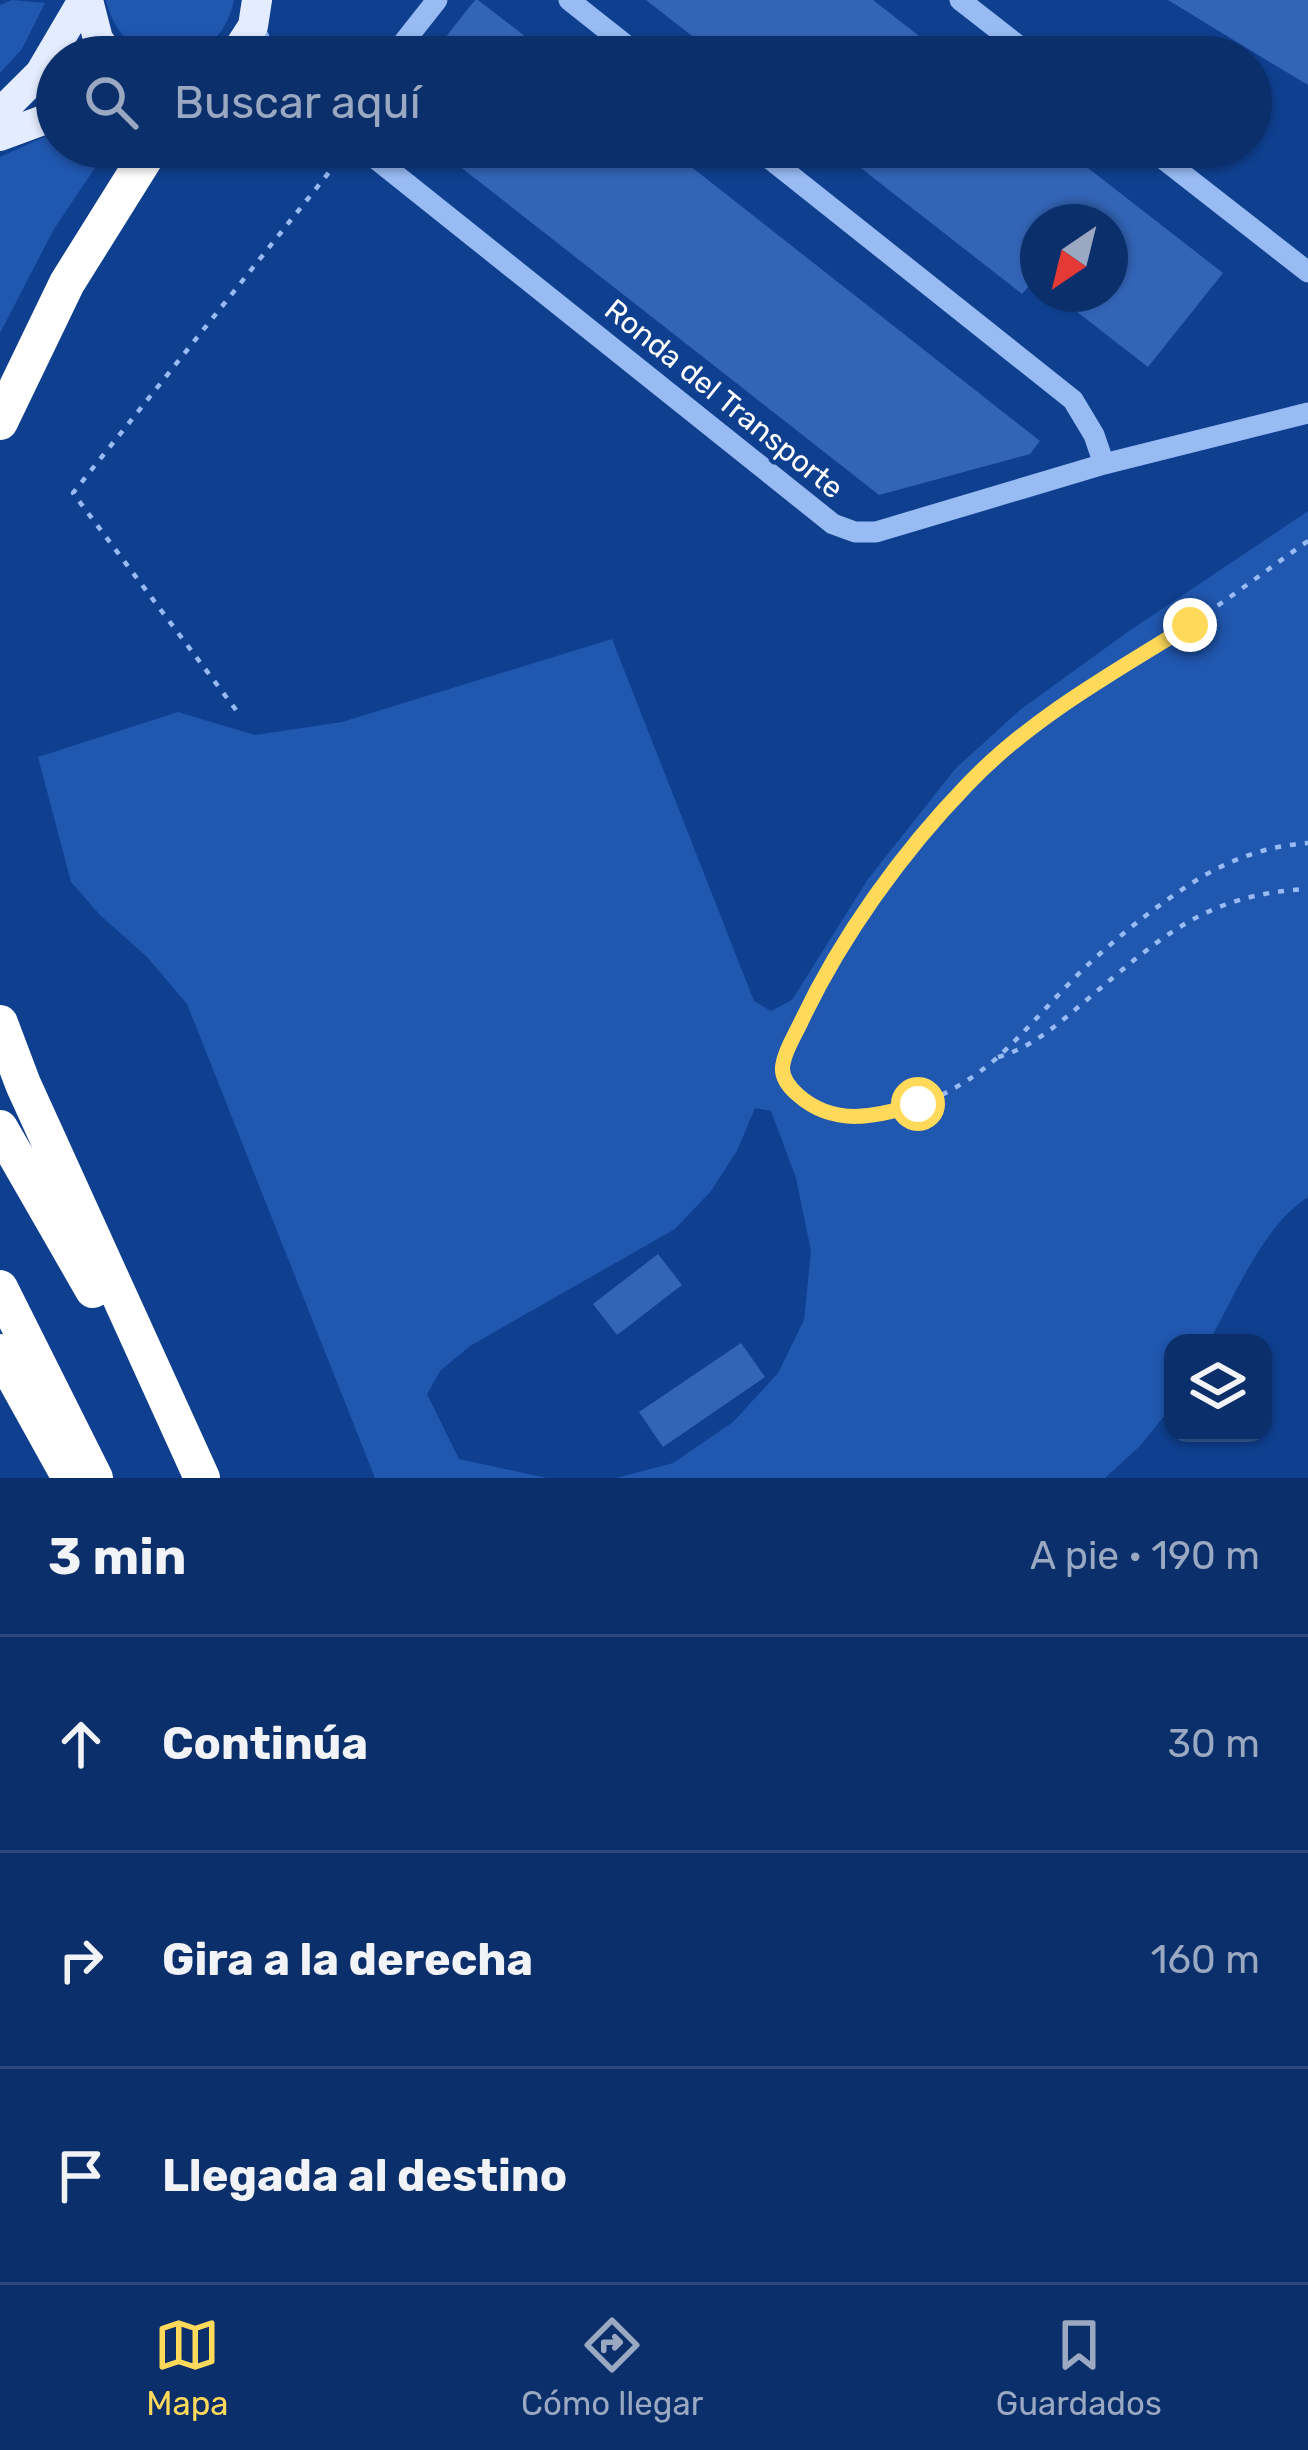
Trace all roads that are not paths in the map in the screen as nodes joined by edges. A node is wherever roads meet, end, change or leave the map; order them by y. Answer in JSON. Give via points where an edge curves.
{"nodes":[{"id":1,"x":86,"y":0,"type":"edge"},
{"id":2,"x":437,"y":0,"type":"edge"},
{"id":3,"x":569,"y":0,"type":"edge"},
{"id":4,"x":960,"y":0,"type":"edge"},
{"id":5,"x":257,"y":9,"type":"edge"},
{"id":6,"x":63,"y":36,"type":"edge"},
{"id":7,"x":97,"y":36,"type":"edge"},
{"id":8,"x":244,"y":36,"type":"edge"},
{"id":9,"x":409,"y":36,"type":"edge"},
{"id":10,"x":614,"y":36,"type":"edge"},
{"id":11,"x":1006,"y":36,"type":"edge"},
{"id":12,"x":36,"y":77,"type":"edge"},
{"id":13,"x":0,"y":113,"type":"edge"},
{"id":14,"x":36,"y":123,"type":"edge"},
{"id":15,"x":0,"y":136,"type":"edge"},
{"id":16,"x":139,"y":168,"type":"edge"},
{"id":17,"x":387,"y":168,"type":"edge"},
{"id":18,"x":781,"y":168,"type":"edge"},
{"id":19,"x":1175,"y":168,"type":"edge"},
{"id":20,"x":1308,"y":272,"type":"edge"},
{"id":21,"x":1308,"y":413,"type":"edge"},
{"id":22,"x":0,"y":422,"type":"edge"},
{"id":23,"x":1104,"y":464,"type":"junction"},
{"id":24,"x":0,"y":1023,"type":"edge"},
{"id":25,"x":0,"y":1128,"type":"edge"},
{"id":26,"x":0,"y":1288,"type":"edge"},
{"id":27,"x":0,"y":1352,"type":"edge"},
{"id":28,"x":70,"y":1478,"type":"edge"},
{"id":29,"x":95,"y":1478,"type":"edge"},
{"id":30,"x":182,"y":1478,"type":"edge"},
{"id":31,"x":202,"y":1478,"type":"edge"}],
"edges":[{"from":1,"to":6,"type":"main road"},
{"from":1,"to":7,"type":"main road"},
{"from":2,"to":9,"type":"street"},
{"from":3,"to":10,"type":"street"},
{"from":4,"to":11,"type":"street"},
{"from":5,"to":8,"type":"main road"},
{"from":12,"to":13,"type":"main road"},
{"from":14,"to":15,"type":"main road"},
{"from":16,"to":22,"type":"highway","via":[[67,283]]},
{"from":17,"to":23,"type":"street","name":"Ronda del Transporte","via":[[833,524],[876,532]]},
{"from":18,"to":23,"type":"street","via":[[1072,400]]},
{"from":19,"to":20,"type":"street"},
{"from":21,"to":23,"type":"street","name":"Ronda del Transporte"},
{"from":24,"to":31,"type":"highway"},
{"from":25,"to":30,"type":"highway","via":[[90,1284]]},
{"from":26,"to":29,"type":"highway"},
{"from":27,"to":28,"type":"highway"}]}
